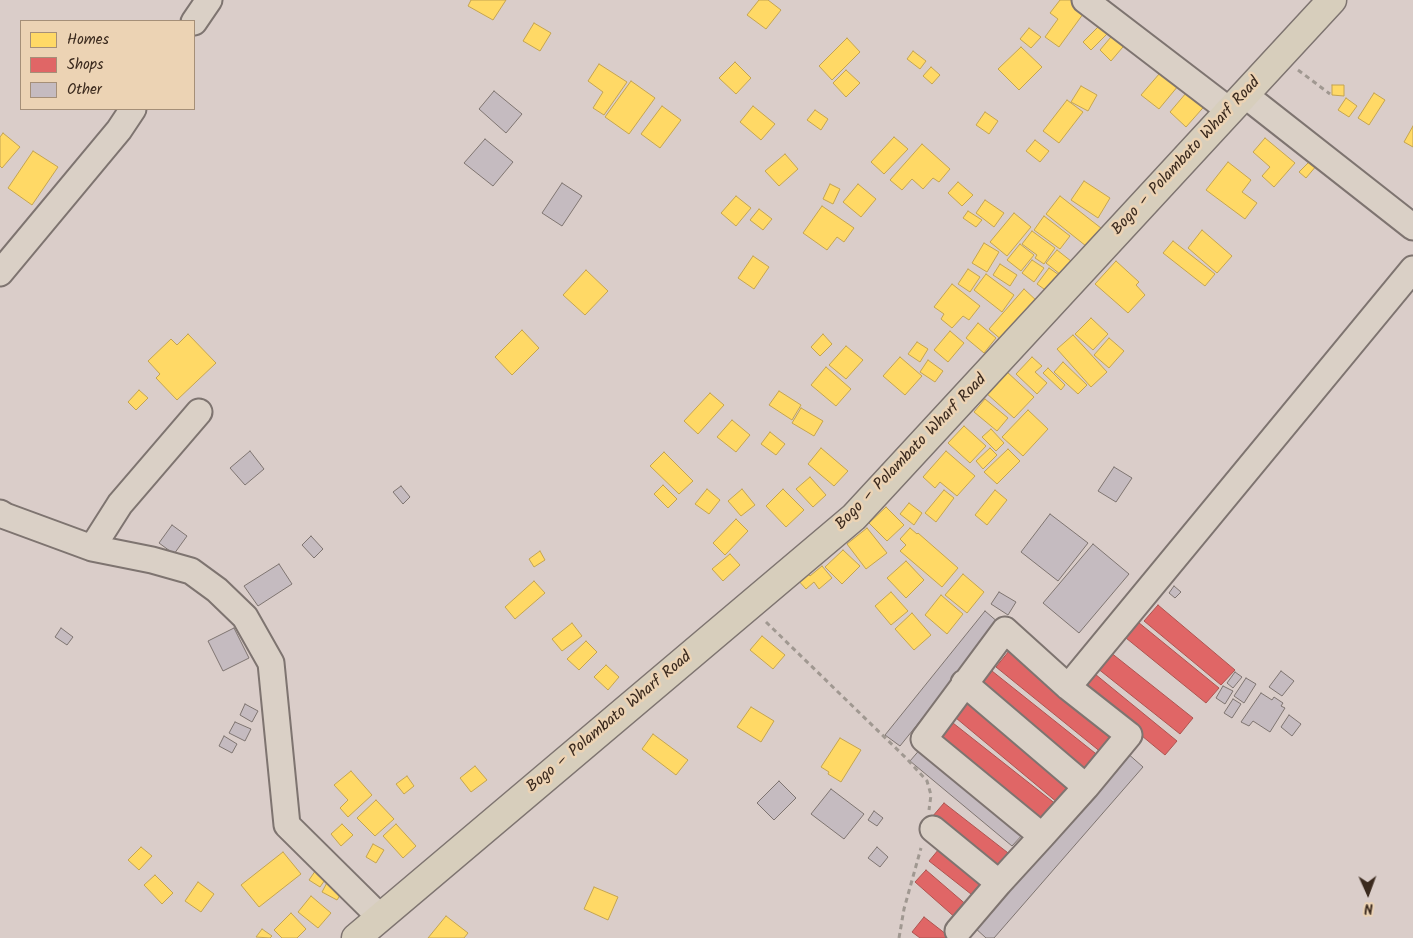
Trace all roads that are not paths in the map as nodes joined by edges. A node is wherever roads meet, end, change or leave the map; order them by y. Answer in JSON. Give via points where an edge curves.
{"nodes":[{"id":1,"x":209,"y":0,"type":"edge"},
{"id":2,"x":1085,"y":0,"type":"edge"},
{"id":3,"x":1332,"y":0,"type":"edge"},
{"id":4,"x":195,"y":21,"type":"edge"},
{"id":5,"x":1237,"y":103,"type":"junction"},
{"id":6,"x":132,"y":110,"type":"edge"},
{"id":7,"x":1413,"y":227,"type":"edge"},
{"id":8,"x":1413,"y":269,"type":"edge"},
{"id":9,"x":0,"y":274,"type":"edge"},
{"id":10,"x":199,"y":412,"type":"dead end"},
{"id":11,"x":0,"y":513,"type":"edge"},
{"id":12,"x":92,"y":548,"type":"junction"},
{"id":13,"x":964,"y":683,"type":"junction"},
{"id":14,"x":1068,"y":688,"type":"junction"},
{"id":15,"x":1086,"y":787,"type":"junction"},
{"id":16,"x":934,"y":829,"type":"dead end"},
{"id":17,"x":1042,"y":836,"type":"junction"},
{"id":18,"x":999,"y":883,"type":"junction"},
{"id":19,"x":380,"y":917,"type":"junction"},
{"id":20,"x":958,"y":931,"type":"dead end"},
{"id":21,"x":356,"y":938,"type":"edge"}],
"edges":[{"from":1,"to":4,"type":"street"},
{"from":2,"to":5,"type":"street"},
{"from":3,"to":5,"type":"highway","name":"Bogo – Polambato Wharf Road"},
{"from":5,"to":7,"type":"street"},
{"from":5,"to":19,"type":"highway","name":"Bogo – Polambato Wharf Road","via":[[854,517]]},
{"from":6,"to":9,"type":"street"},
{"from":8,"to":14,"type":"street"},
{"from":10,"to":12,"type":"street","via":[[120,504]]},
{"from":11,"to":12,"type":"street"},
{"from":12,"to":19,"type":"street","via":[[191,571],[245,617],[271,663],[287,825]]},
{"from":13,"to":14,"type":"street","via":[[1005,630]]},
{"from":13,"to":15,"type":"street"},
{"from":13,"to":17,"type":"street","via":[[924,739]]},
{"from":14,"to":15,"type":"street","via":[[1128,735]]},
{"from":15,"to":17,"type":"street"},
{"from":16,"to":18,"type":"street"},
{"from":17,"to":18,"type":"street"},
{"from":18,"to":20,"type":"street"},
{"from":19,"to":21,"type":"highway","name":"Bogo – Polambato Wharf Road"}]}
